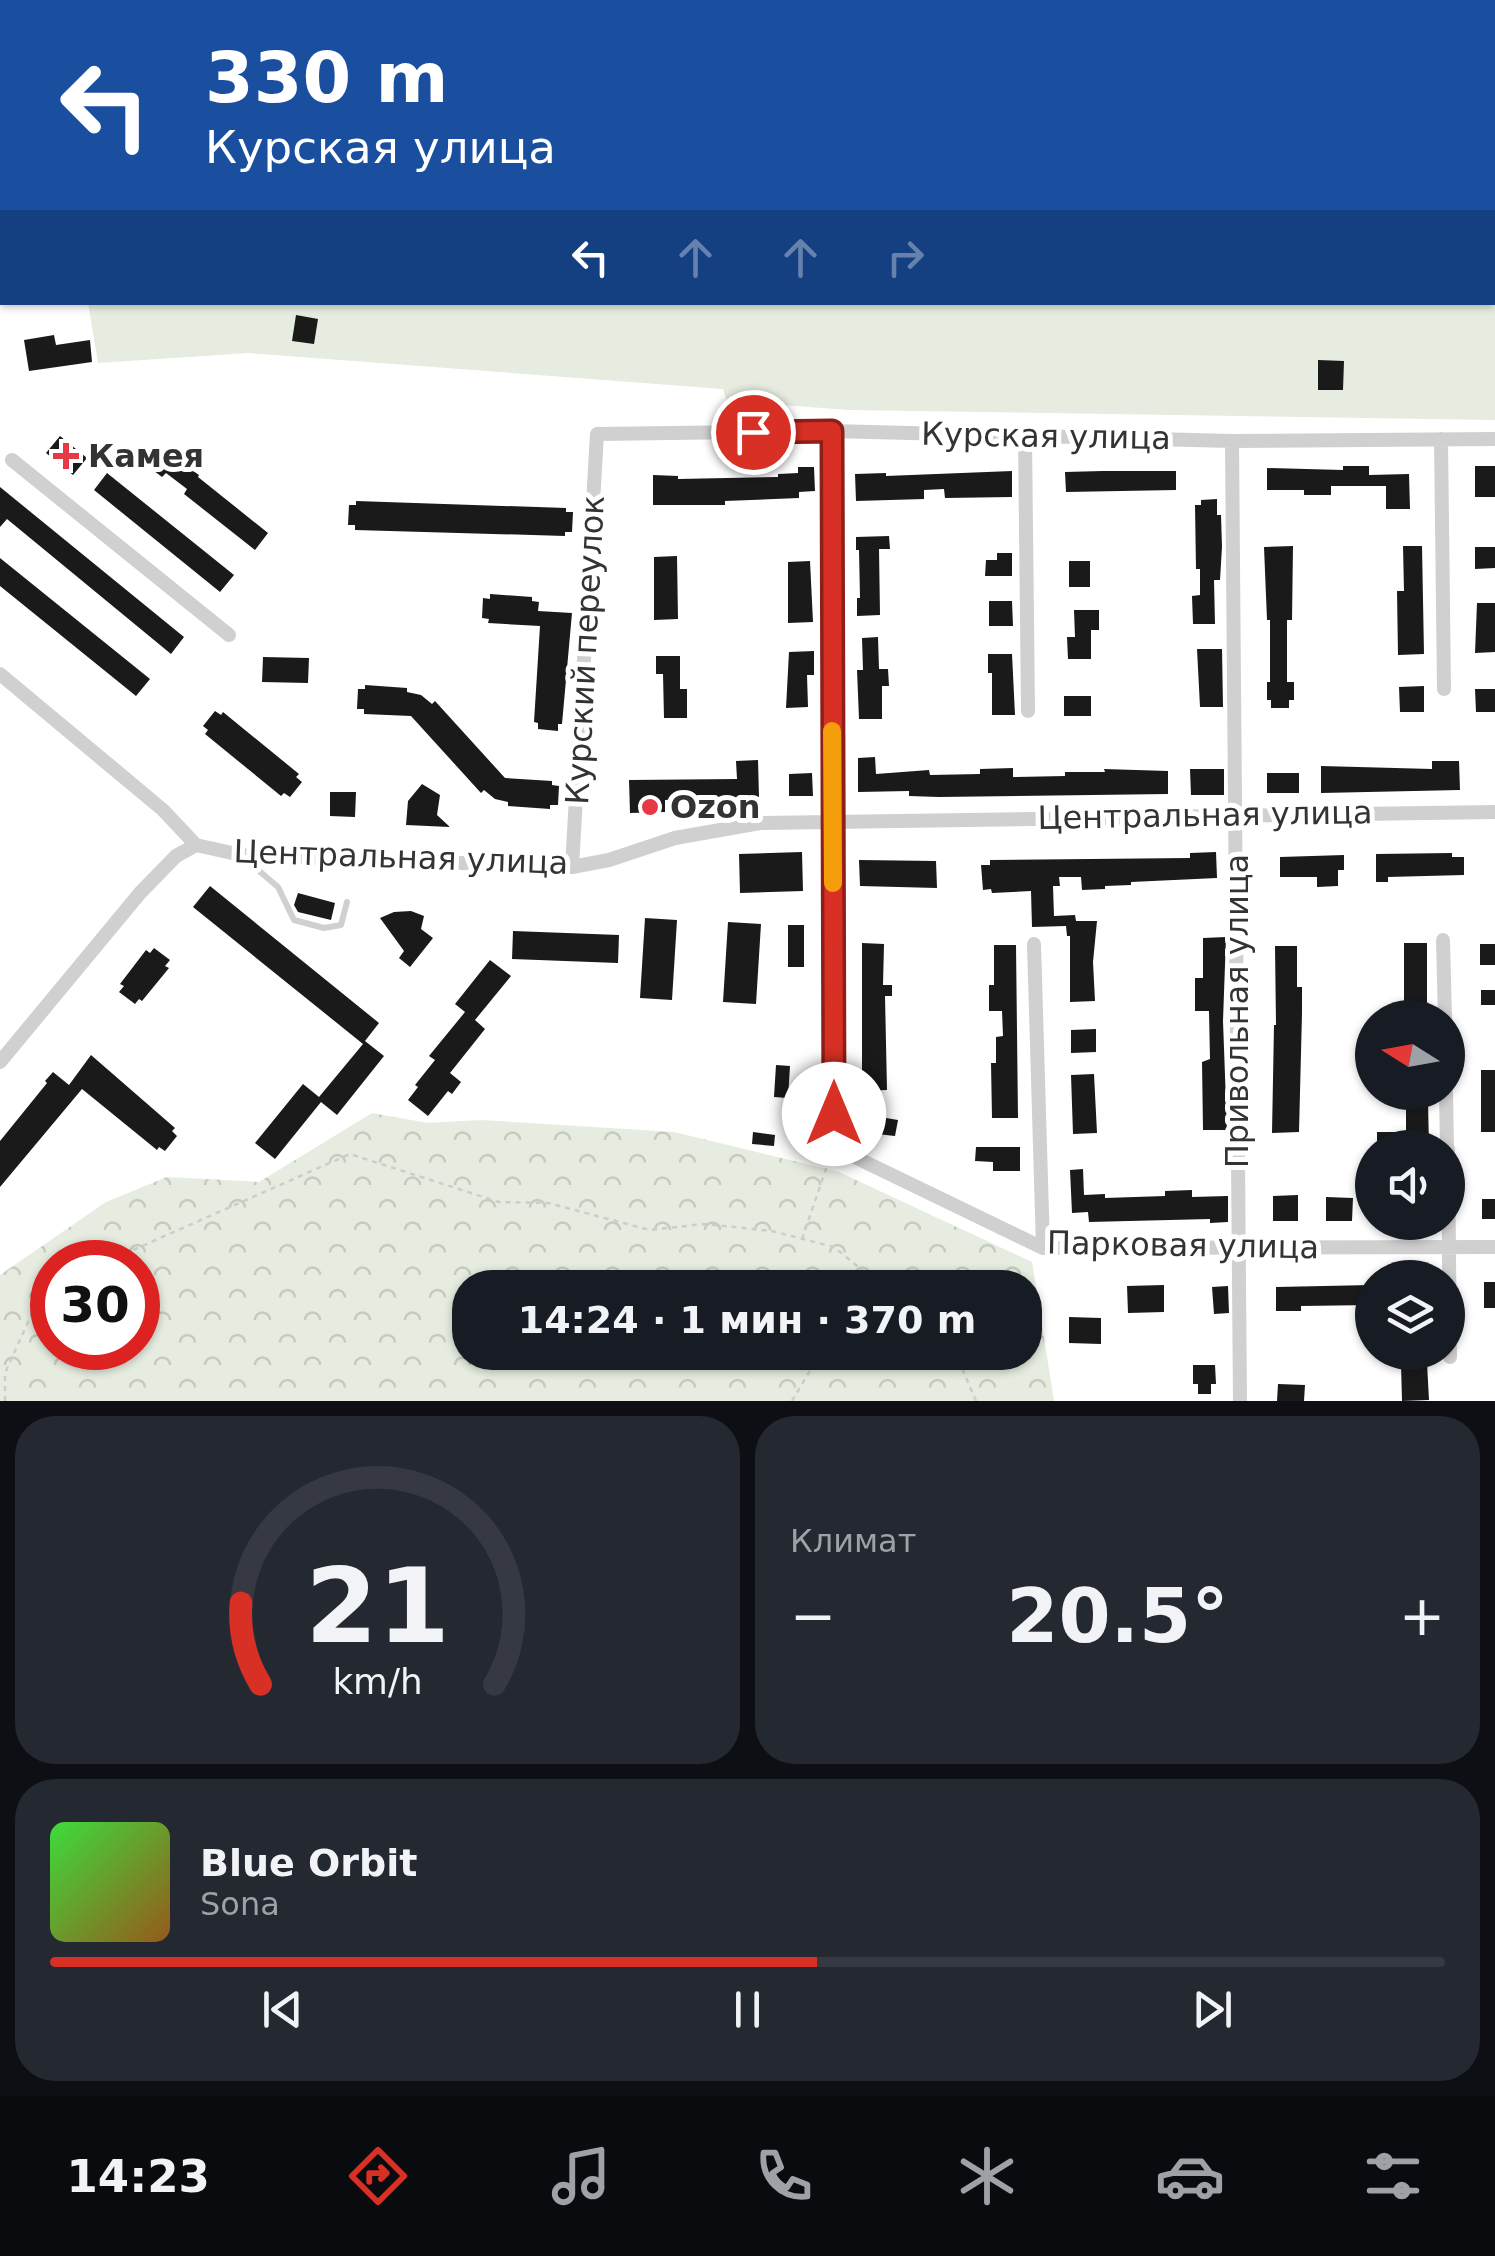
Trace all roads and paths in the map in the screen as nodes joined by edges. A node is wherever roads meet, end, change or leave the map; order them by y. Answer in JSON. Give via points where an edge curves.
{"nodes":[{"id":1,"x":832,"y":431,"type":"junction"},
{"id":2,"x":597,"y":434,"type":"joint"},
{"id":3,"x":1025,"y":436,"type":"junction"},
{"id":4,"x":1441,"y":439,"type":"junction"},
{"id":5,"x":1495,"y":439,"type":"edge"},
{"id":6,"x":1232,"y":441,"type":"junction"},
{"id":7,"x":12,"y":460,"type":"dead end"},
{"id":8,"x":229,"y":636,"type":"dead end"},
{"id":9,"x":0,"y":674,"type":"edge"},
{"id":10,"x":1444,"y":689,"type":"dead end"},
{"id":11,"x":1028,"y":711,"type":"dead end"},
{"id":12,"x":1495,"y":812,"type":"edge"},
{"id":13,"x":1235,"y":814,"type":"junction"},
{"id":14,"x":833,"y":820,"type":"junction"},
{"id":15,"x":196,"y":845,"type":"junction"},
{"id":16,"x":241,"y":855,"type":"junction"},
{"id":17,"x":572,"y":866,"type":"junction"},
{"id":18,"x":347,"y":902,"type":"dead end"},
{"id":19,"x":1443,"y":940,"type":"dead end"},
{"id":20,"x":1034,"y":944,"type":"dead end"},
{"id":21,"x":1444,"y":1000,"type":"edge"},
{"id":22,"x":0,"y":1062,"type":"edge"},
{"id":23,"x":834,"y":1147,"type":"junction"},
{"id":24,"x":802,"y":1239,"type":"junction"},
{"id":25,"x":156,"y":1240,"type":"edge"},
{"id":26,"x":1450,"y":1240,"type":"edge"},
{"id":27,"x":1450,"y":1247,"type":"junction"},
{"id":28,"x":1495,"y":1247,"type":"edge"},
{"id":29,"x":1043,"y":1248,"type":"junction"},
{"id":30,"x":1238,"y":1248,"type":"junction"},
{"id":31,"x":1450,"y":1260,"type":"edge"},
{"id":32,"x":863,"y":1270,"type":"edge"},
{"id":33,"x":30,"y":1317,"type":"edge"},
{"id":34,"x":810,"y":1370,"type":"edge"},
{"id":35,"x":963,"y":1370,"type":"edge"},
{"id":36,"x":5,"y":1401,"type":"edge"},
{"id":37,"x":792,"y":1401,"type":"edge"},
{"id":38,"x":976,"y":1401,"type":"edge"},
{"id":39,"x":1240,"y":1401,"type":"edge"}],
"edges":[{"from":1,"to":2,"type":"street","name":"Курская улица"},
{"from":1,"to":3,"type":"street","name":"Курская улица"},
{"from":1,"to":14,"type":"street"},
{"from":2,"to":17,"type":"street","name":"Курский переулок"},
{"from":3,"to":6,"type":"street","name":"Курская улица"},
{"from":3,"to":11,"type":"street"},
{"from":4,"to":5,"type":"street","name":"Курская улица"},
{"from":4,"to":6,"type":"street","name":"Курская улица"},
{"from":4,"to":10,"type":"street"},
{"from":6,"to":13,"type":"street","name":"Привольная улица"},
{"from":7,"to":8,"type":"street"},
{"from":9,"to":15,"type":"street"},
{"from":12,"to":13,"type":"street","name":"Центральная улица"},
{"from":13,"to":14,"type":"street","name":"Центральная улица"},
{"from":13,"to":30,"type":"street","name":"Привольная улица"},
{"from":14,"to":17,"type":"street","name":"Центральная улица","via":[[731,827]]},
{"from":14,"to":23,"type":"street"},
{"from":15,"to":16,"type":"street","name":"Центральная улица"},
{"from":15,"to":22,"type":"street","name":"Центральная улица","via":[[140,893]]},
{"from":16,"to":17,"type":"street","name":"Центральная улица"},
{"from":16,"to":18,"type":"lane","via":[[278,886],[294,920],[341,925]]},
{"from":19,"to":21,"type":"street"},
{"from":20,"to":29,"type":"street"},
{"from":23,"to":24,"type":"path"},
{"from":23,"to":29,"type":"street","name":"Парковая улица"},
{"from":24,"to":25,"type":"path","via":[[704,1224],[650,1230],[548,1202],[499,1202],[350,1154]]},
{"from":24,"to":32,"type":"path","via":[[834,1247]]},
{"from":26,"to":27,"type":"street"},
{"from":27,"to":28,"type":"street","name":"Парковая улица"},
{"from":27,"to":30,"type":"street","name":"Парковая улица"},
{"from":27,"to":31,"type":"street"},
{"from":29,"to":30,"type":"street","name":"Парковая улица"},
{"from":30,"to":39,"type":"street","name":"Привольная улица"},
{"from":33,"to":36,"type":"path","via":[[6,1373]]},
{"from":34,"to":37,"type":"path"},
{"from":35,"to":38,"type":"path"}]}
